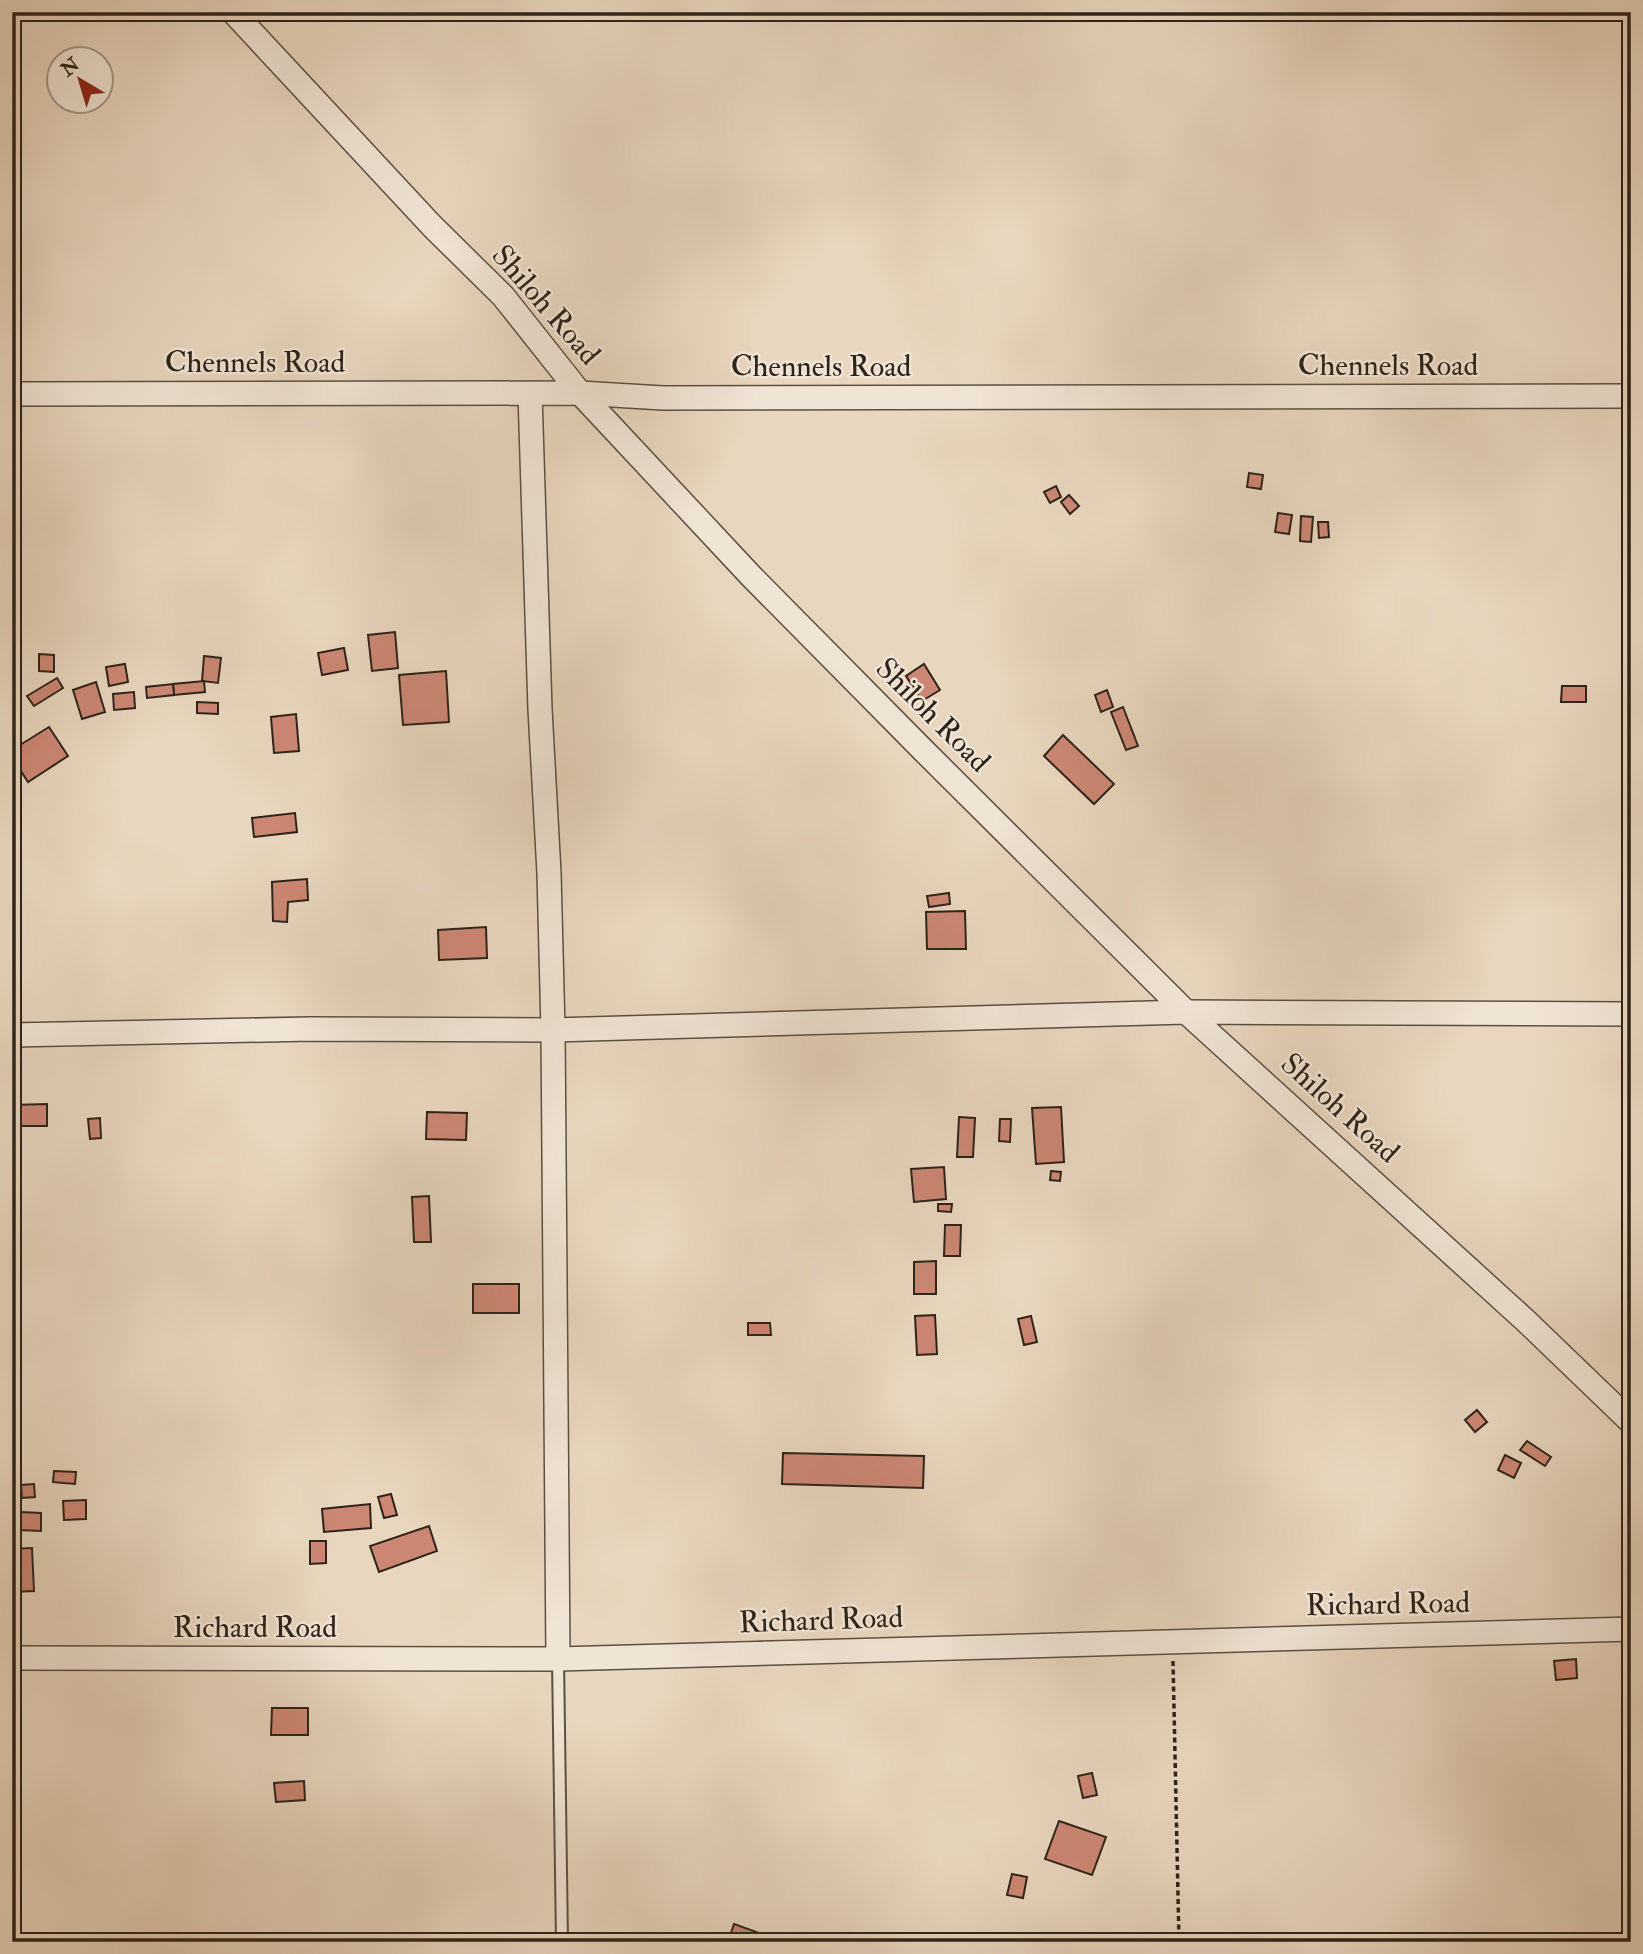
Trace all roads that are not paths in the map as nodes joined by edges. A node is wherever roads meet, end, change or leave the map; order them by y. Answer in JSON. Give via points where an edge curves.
{"nodes":[{"id":1,"x":233,"y":12,"type":"edge"},
{"id":2,"x":580,"y":393,"type":"junction"},
{"id":3,"x":12,"y":394,"type":"edge"},
{"id":4,"x":530,"y":394,"type":"junction"},
{"id":5,"x":1631,"y":396,"type":"edge"},
{"id":6,"x":1186,"y":1012,"type":"junction"},
{"id":7,"x":1631,"y":1014,"type":"edge"},
{"id":8,"x":553,"y":1030,"type":"junction"},
{"id":9,"x":12,"y":1035,"type":"edge"},
{"id":10,"x":1631,"y":1422,"type":"edge"},
{"id":11,"x":1631,"y":1629,"type":"edge"},
{"id":12,"x":12,"y":1658,"type":"edge"},
{"id":13,"x":558,"y":1659,"type":"junction"},
{"id":14,"x":562,"y":1942,"type":"edge"}],
"edges":[{"from":1,"to":2,"type":"street","name":"Shiloh Road","via":[[503,296]]},
{"from":2,"to":4,"type":"street","name":"Chennels Road"},
{"from":2,"to":5,"type":"street","name":"Chennels Road","via":[[663,398]]},
{"from":2,"to":6,"type":"street","name":"Shiloh Road","via":[[751,576]]},
{"from":3,"to":4,"type":"street","name":"Chennels Road"},
{"from":4,"to":8,"type":"street"},
{"from":6,"to":7,"type":"street"},
{"from":6,"to":8,"type":"street"},
{"from":6,"to":10,"type":"street","name":"Shiloh Road"},
{"from":8,"to":9,"type":"street"},
{"from":8,"to":13,"type":"street"},
{"from":11,"to":13,"type":"street","name":"Richard Road"},
{"from":12,"to":13,"type":"street","name":"Richard Road"},
{"from":13,"to":14,"type":"lane"}]}
